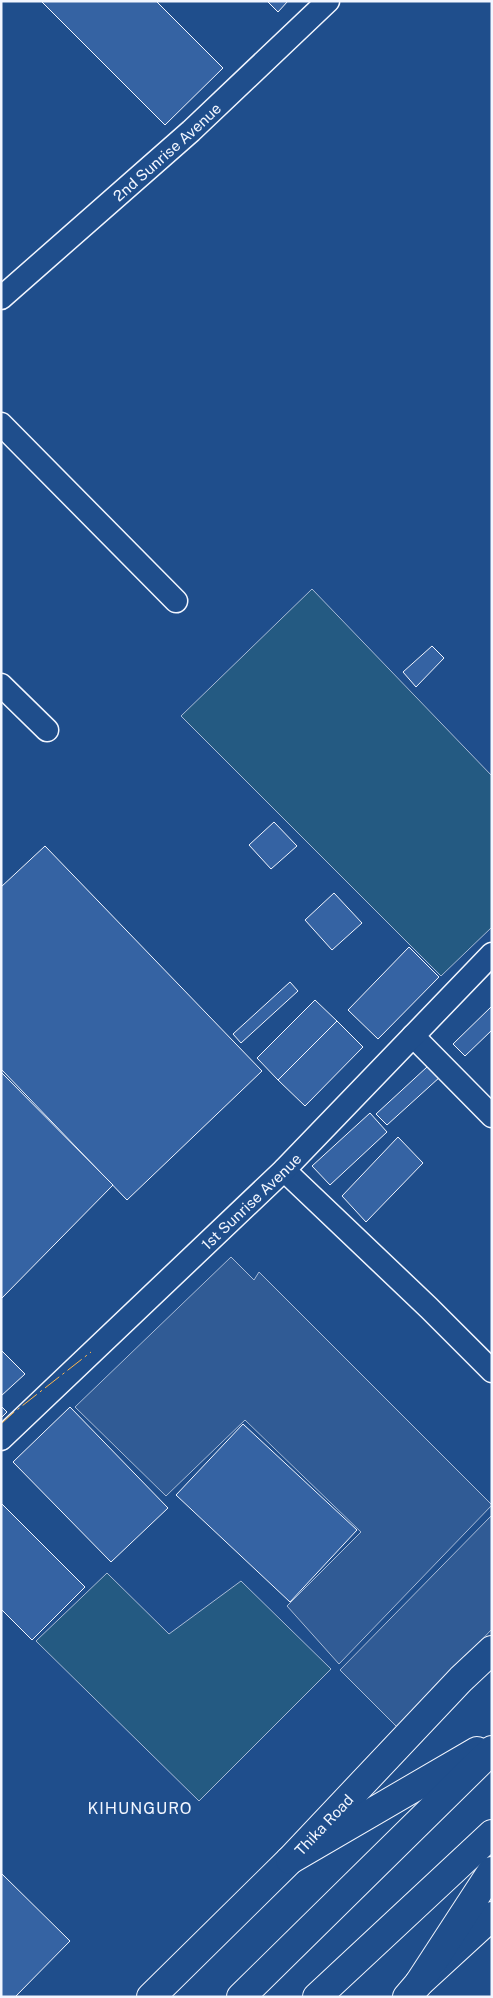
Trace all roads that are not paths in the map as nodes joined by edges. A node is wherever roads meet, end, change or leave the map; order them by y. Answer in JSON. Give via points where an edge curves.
{"nodes":[{"id":1,"x":328,"y":1,"type":"edge"},
{"id":2,"x":1,"y":298,"type":"edge"},
{"id":3,"x":1,"y":424,"type":"edge"},
{"id":4,"x":176,"y":601,"type":"dead end"},
{"id":5,"x":1,"y":685,"type":"edge"},
{"id":6,"x":48,"y":730,"type":"dead end"},
{"id":7,"x":492,"y":954,"type":"edge"},
{"id":8,"x":413,"y":1036,"type":"junction"},
{"id":9,"x":492,"y":1116,"type":"edge"},
{"id":10,"x":284,"y":1170,"type":"junction"},
{"id":11,"x":492,"y":1371,"type":"edge"},
{"id":12,"x":1,"y":1439,"type":"edge"},
{"id":13,"x":492,"y":1650,"type":"edge"},
{"id":14,"x":492,"y":1743,"type":"edge"},
{"id":15,"x":492,"y":1750,"type":"edge"},
{"id":16,"x":492,"y":1834,"type":"edge"},
{"id":17,"x":290,"y":1860,"type":"junction"},
{"id":18,"x":492,"y":1870,"type":"edge"},
{"id":19,"x":492,"y":1916,"type":"edge"},
{"id":20,"x":413,"y":1990,"type":"edge"},
{"id":21,"x":151,"y":1997,"type":"edge"},
{"id":22,"x":241,"y":1997,"type":"edge"},
{"id":23,"x":317,"y":1997,"type":"edge"}],
"edges":[{"from":1,"to":2,"type":"street","name":"2nd Sunrise Avenue","via":[[192,131]]},
{"from":3,"to":4,"type":"street"},
{"from":5,"to":6,"type":"street"},
{"from":7,"to":8,"type":"street","name":"1st Sunrise Avenue"},
{"from":8,"to":9,"type":"street"},
{"from":8,"to":10,"type":"street","name":"1st Sunrise Avenue"},
{"from":10,"to":11,"type":"street"},
{"from":10,"to":12,"type":"street","name":"1st Sunrise Avenue"},
{"from":13,"to":17,"type":"main road","name":"Thika Road","via":[[460,1679]]},
{"from":14,"to":17,"type":"main road"},
{"from":15,"to":22,"type":"main road"},
{"from":16,"to":23,"type":"main road"},
{"from":17,"to":21,"type":"main road","name":"Thika Road"},
{"from":18,"to":20,"type":"main road"},
{"from":19,"to":20,"type":"main road"}]}
